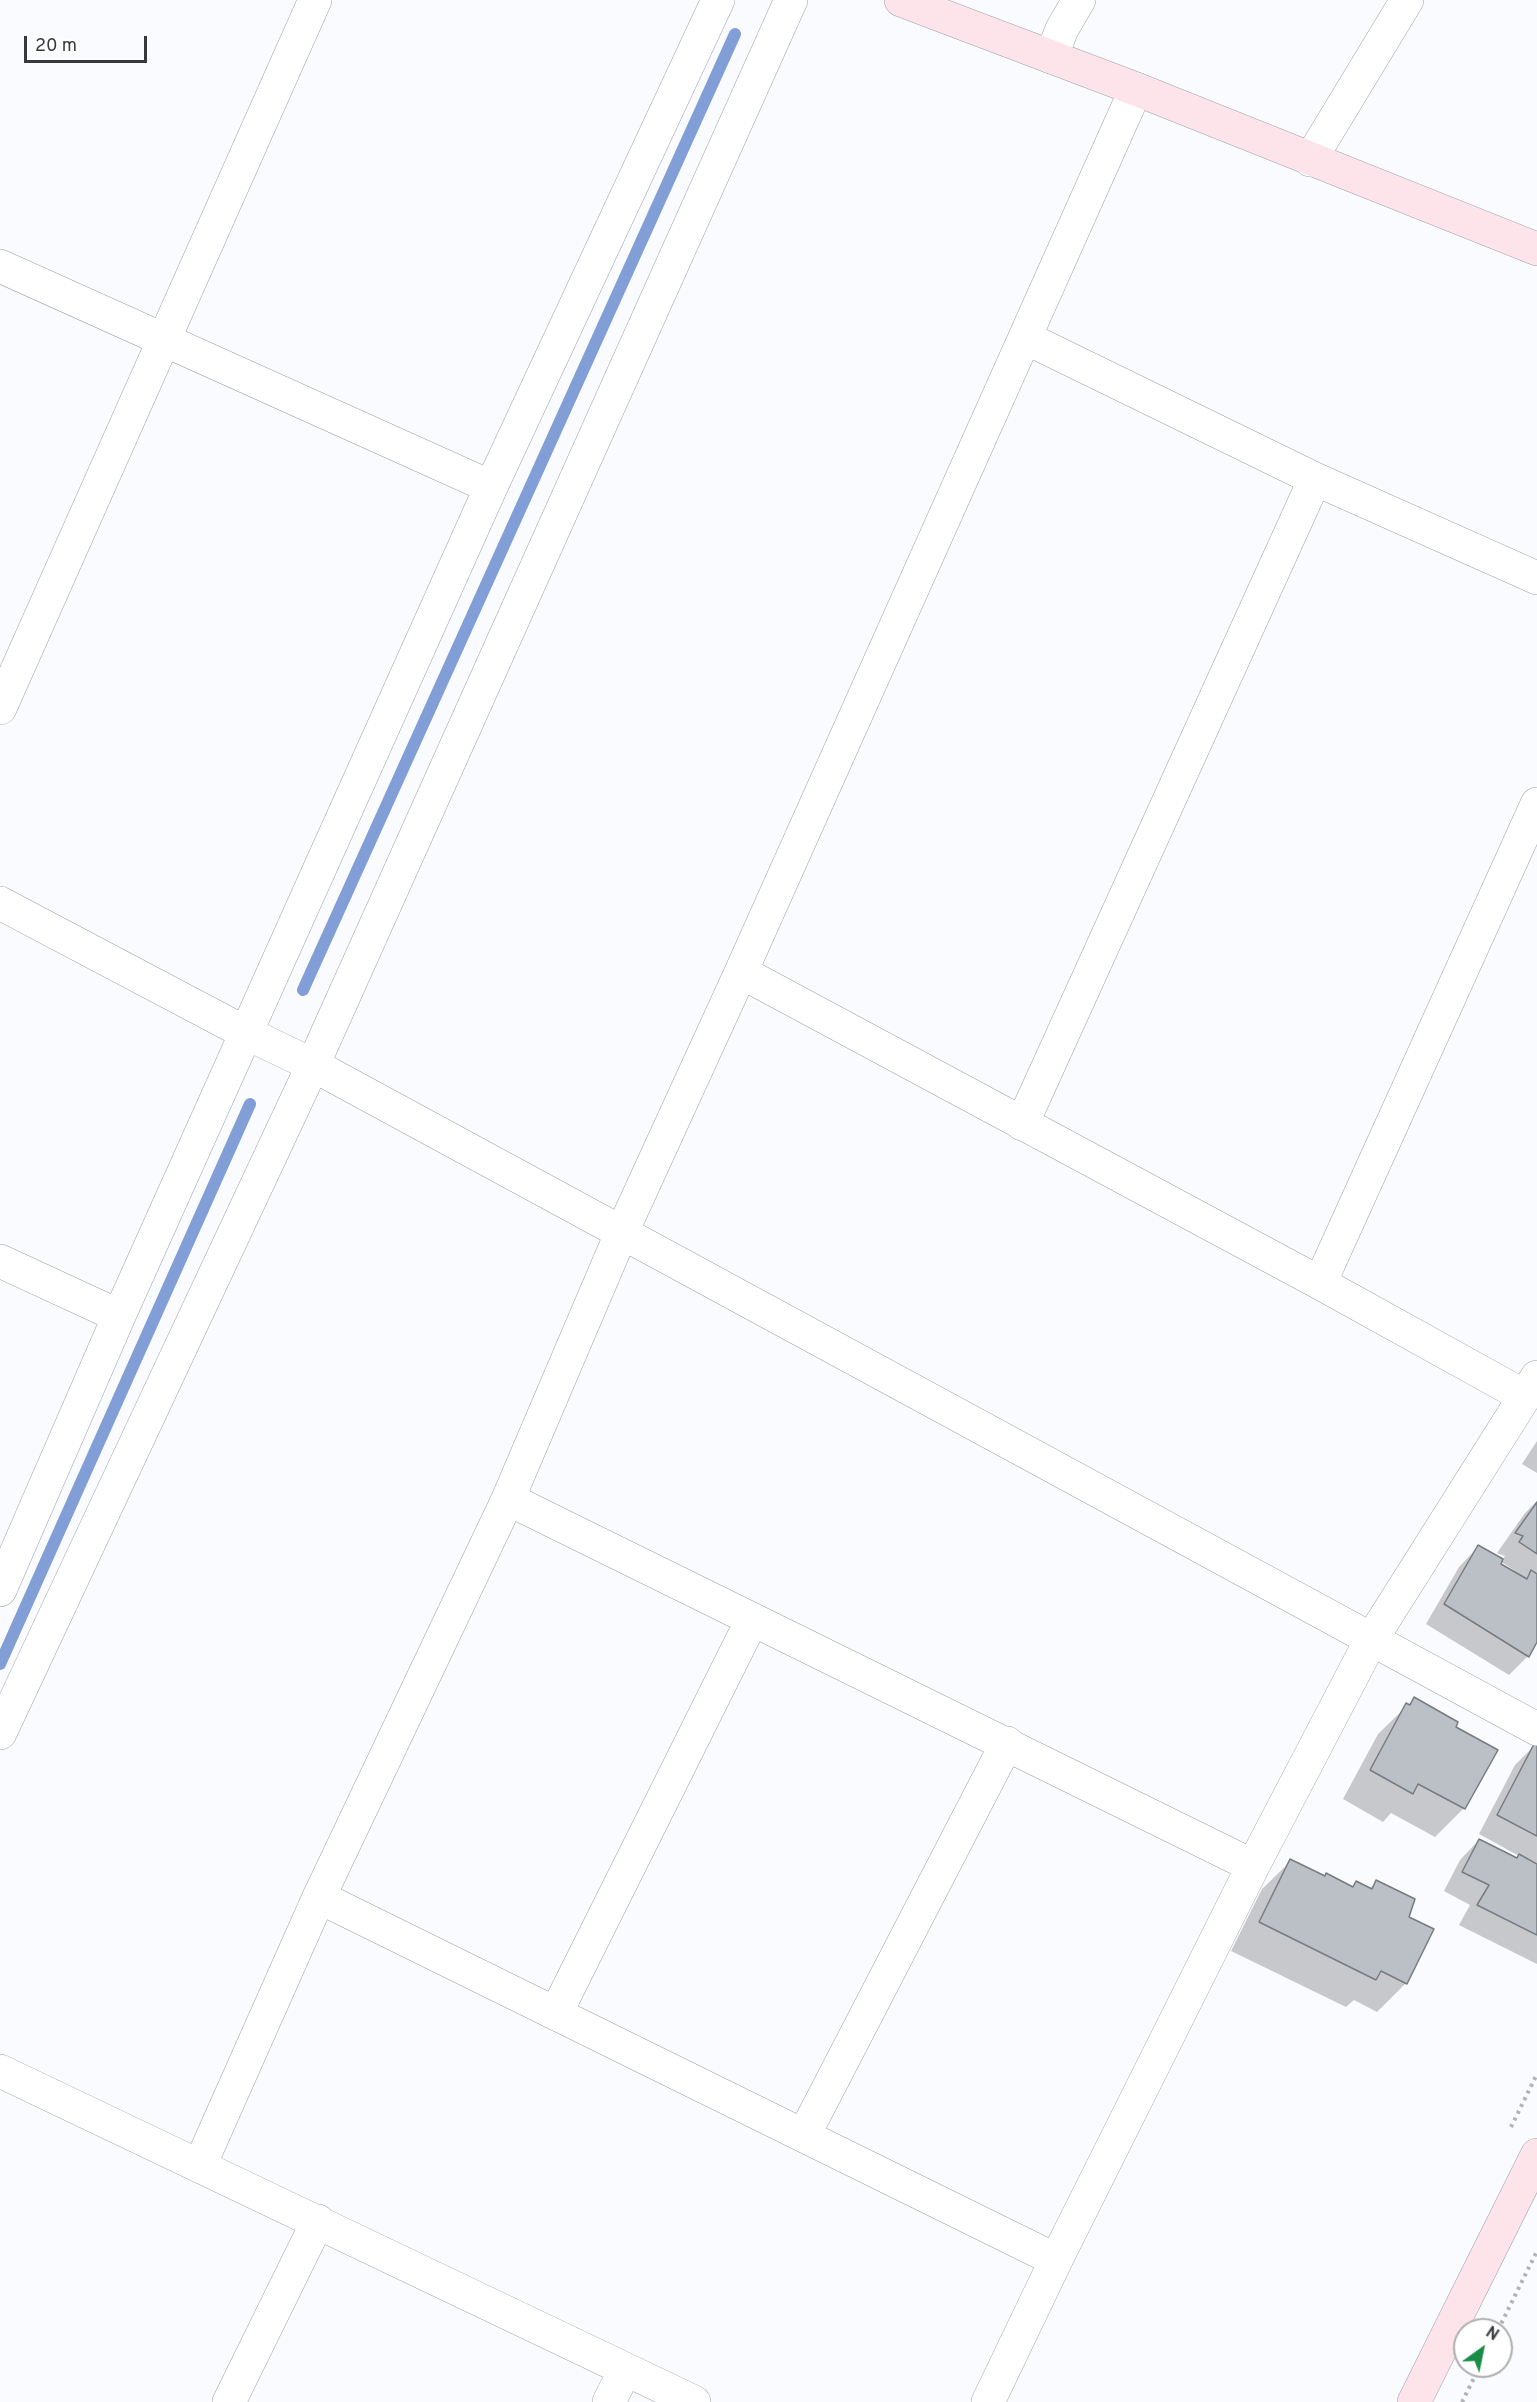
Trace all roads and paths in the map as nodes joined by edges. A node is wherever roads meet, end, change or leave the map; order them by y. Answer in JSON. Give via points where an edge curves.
{"nodes":[{"id":1,"x":315,"y":0,"type":"edge"},
{"id":2,"x":717,"y":0,"type":"edge"},
{"id":3,"x":790,"y":0,"type":"edge"},
{"id":4,"x":901,"y":0,"type":"edge"},
{"id":5,"x":1079,"y":0,"type":"edge"},
{"id":6,"x":1407,"y":0,"type":"edge"},
{"id":7,"x":1051,"y":57,"type":"junction"},
{"id":8,"x":1137,"y":89,"type":"junction"},
{"id":9,"x":1310,"y":160,"type":"junction"},
{"id":10,"x":1537,"y":249,"type":"edge"},
{"id":11,"x":0,"y":266,"type":"edge"},
{"id":12,"x":1026,"y":338,"type":"junction"},
{"id":13,"x":164,"y":340,"type":"junction"},
{"id":14,"x":1316,"y":479,"type":"junction"},
{"id":15,"x":491,"y":487,"type":"junction"},
{"id":16,"x":1537,"y":578,"type":"edge"},
{"id":17,"x":0,"y":708,"type":"edge"},
{"id":18,"x":1537,"y":804,"type":"edge"},
{"id":19,"x":0,"y":903,"type":"edge"},
{"id":20,"x":741,"y":972,"type":"junction"},
{"id":21,"x":246,"y":1033,"type":"junction"},
{"id":22,"x":313,"y":1065,"type":"junction"},
{"id":23,"x":1022,"y":1124,"type":"junction"},
{"id":24,"x":621,"y":1234,"type":"junction"},
{"id":25,"x":0,"y":1262,"type":"edge"},
{"id":26,"x":1320,"y":1283,"type":"junction"},
{"id":27,"x":119,"y":1316,"type":"junction"},
{"id":28,"x":1531,"y":1386,"type":"edge"},
{"id":29,"x":508,"y":1499,"type":"junction"},
{"id":30,"x":0,"y":1590,"type":"edge"},
{"id":31,"x":752,"y":1620,"type":"junction"},
{"id":32,"x":1371,"y":1640,"type":"junction"},
{"id":33,"x":1537,"y":1729,"type":"edge"},
{"id":34,"x":0,"y":1733,"type":"edge"},
{"id":35,"x":1007,"y":1743,"type":"junction"},
{"id":36,"x":1253,"y":1866,"type":"junction"},
{"id":37,"x":319,"y":1897,"type":"junction"},
{"id":38,"x":556,"y":2013,"type":"junction"},
{"id":39,"x":0,"y":2071,"type":"edge"},
{"id":40,"x":804,"y":2135,"type":"junction"},
{"id":41,"x":1537,"y":2155,"type":"edge"},
{"id":42,"x":200,"y":2165,"type":"junction"},
{"id":43,"x":318,"y":2221,"type":"junction"},
{"id":44,"x":1537,"y":2251,"type":"edge"},
{"id":45,"x":1056,"y":2260,"type":"junction"},
{"id":46,"x":1504,"y":2318,"type":"edge"},
{"id":47,"x":625,"y":2370,"type":"junction"},
{"id":48,"x":1474,"y":2378,"type":"edge"},
{"id":49,"x":229,"y":2402,"type":"edge"},
{"id":50,"x":609,"y":2402,"type":"edge"},
{"id":51,"x":694,"y":2402,"type":"edge"},
{"id":52,"x":988,"y":2402,"type":"edge"},
{"id":53,"x":1414,"y":2402,"type":"edge"},
{"id":54,"x":1462,"y":2402,"type":"edge"}],
"edges":[{"from":1,"to":13,"type":"street"},
{"from":2,"to":15,"type":"street"},
{"from":3,"to":22,"type":"street"},
{"from":4,"to":7,"type":"street"},
{"from":5,"to":7,"type":"street"},
{"from":6,"to":9,"type":"street"},
{"from":7,"to":8,"type":"street"},
{"from":8,"to":9,"type":"street"},
{"from":8,"to":12,"type":"street"},
{"from":9,"to":10,"type":"street"},
{"from":11,"to":13,"type":"street"},
{"from":12,"to":14,"type":"street"},
{"from":12,"to":20,"type":"street"},
{"from":13,"to":15,"type":"street"},
{"from":13,"to":17,"type":"street"},
{"from":14,"to":16,"type":"street"},
{"from":14,"to":23,"type":"street"},
{"from":15,"to":21,"type":"street"},
{"from":18,"to":26,"type":"street"},
{"from":19,"to":21,"type":"street"},
{"from":20,"to":23,"type":"street"},
{"from":20,"to":24,"type":"street"},
{"from":21,"to":22,"type":"street"},
{"from":21,"to":27,"type":"street"},
{"from":22,"to":24,"type":"street"},
{"from":22,"to":34,"type":"street"},
{"from":23,"to":26,"type":"street"},
{"from":24,"to":29,"type":"street"},
{"from":24,"to":32,"type":"street"},
{"from":25,"to":27,"type":"street"},
{"from":26,"to":28,"type":"street"},
{"from":27,"to":30,"type":"street"},
{"from":28,"to":32,"type":"street"},
{"from":29,"to":31,"type":"street"},
{"from":29,"to":37,"type":"street"},
{"from":31,"to":35,"type":"street"},
{"from":31,"to":38,"type":"street"},
{"from":32,"to":33,"type":"street"},
{"from":32,"to":36,"type":"street"},
{"from":35,"to":36,"type":"street"},
{"from":35,"to":40,"type":"street"},
{"from":36,"to":45,"type":"street"},
{"from":37,"to":38,"type":"street"},
{"from":37,"to":42,"type":"street"},
{"from":38,"to":40,"type":"street"},
{"from":39,"to":42,"type":"street"},
{"from":40,"to":45,"type":"street"},
{"from":41,"to":53,"type":"street"},
{"from":42,"to":43,"type":"street"},
{"from":43,"to":47,"type":"street"},
{"from":43,"to":49,"type":"street"},
{"from":44,"to":46,"type":"path"},
{"from":45,"to":52,"type":"street"},
{"from":47,"to":50,"type":"street"},
{"from":47,"to":51,"type":"street"},
{"from":48,"to":54,"type":"path"}]}
